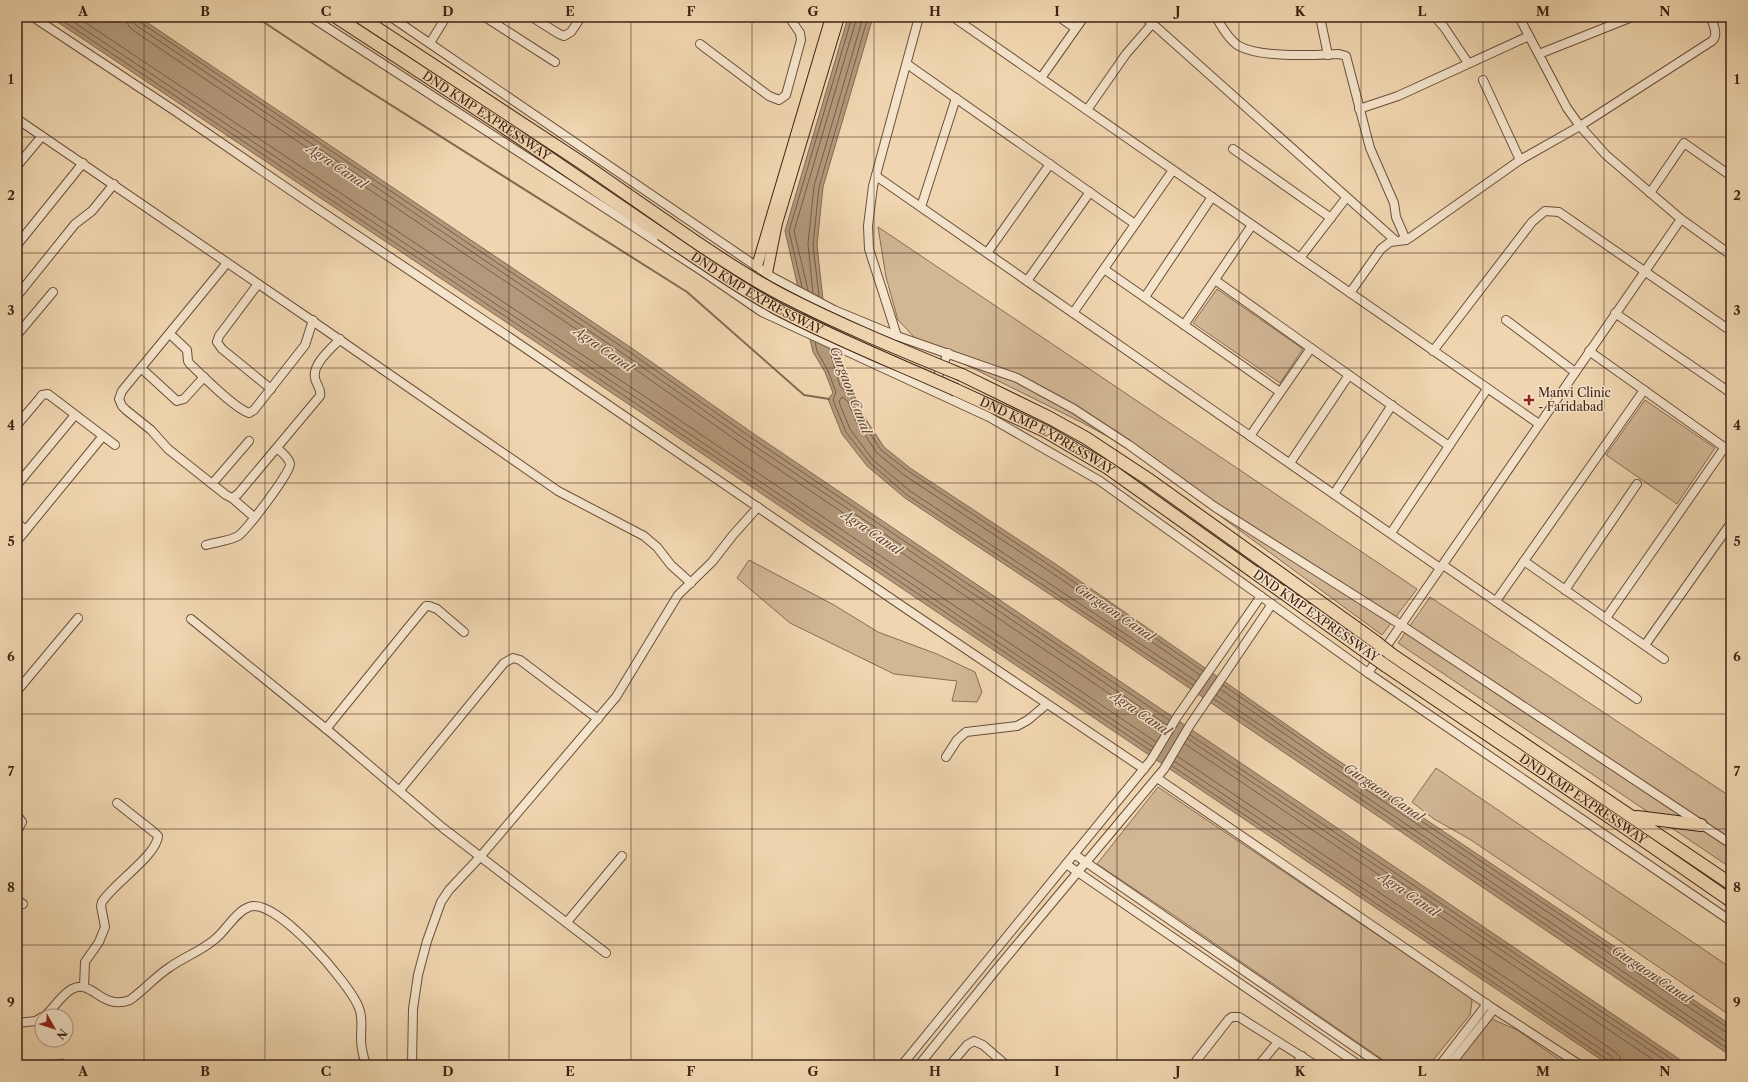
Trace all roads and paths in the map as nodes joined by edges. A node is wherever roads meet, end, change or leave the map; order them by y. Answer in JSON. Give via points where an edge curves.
{"nodes":[{"id":1,"x":33,"y":17,"type":"edge"},
{"id":2,"x":311,"y":17,"type":"edge"},
{"id":3,"x":336,"y":17,"type":"edge"},
{"id":4,"x":360,"y":17,"type":"edge"},
{"id":5,"x":391,"y":17,"type":"edge"},
{"id":6,"x":446,"y":17,"type":"edge"},
{"id":7,"x":486,"y":17,"type":"edge"},
{"id":8,"x":532,"y":17,"type":"edge"},
{"id":9,"x":581,"y":17,"type":"edge"},
{"id":10,"x":789,"y":17,"type":"edge"},
{"id":11,"x":831,"y":17,"type":"edge"},
{"id":12,"x":839,"y":17,"type":"edge"},
{"id":13,"x":920,"y":17,"type":"edge"},
{"id":14,"x":953,"y":17,"type":"edge"},
{"id":15,"x":1060,"y":17,"type":"edge"},
{"id":16,"x":1084,"y":17,"type":"edge"},
{"id":17,"x":1146,"y":17,"type":"edge"},
{"id":18,"x":1216,"y":17,"type":"edge"},
{"id":19,"x":1320,"y":17,"type":"edge"},
{"id":20,"x":1435,"y":17,"type":"edge"},
{"id":21,"x":1519,"y":17,"type":"edge"},
{"id":22,"x":1632,"y":17,"type":"edge"},
{"id":23,"x":1711,"y":17,"type":"edge"},
{"id":24,"x":1152,"y":24,"type":"junction"},
{"id":25,"x":1075,"y":28,"type":"junction"},
{"id":26,"x":1529,"y":36,"type":"junction"},
{"id":27,"x":430,"y":43,"type":"junction"},
{"id":28,"x":700,"y":44,"type":"dead end"},
{"id":29,"x":1539,"y":54,"type":"junction"},
{"id":30,"x":1328,"y":55,"type":"junction"},
{"id":31,"x":555,"y":62,"type":"dead end"},
{"id":32,"x":1468,"y":63,"type":"junction"},
{"id":33,"x":907,"y":64,"type":"junction"},
{"id":34,"x":1041,"y":78,"type":"junction"},
{"id":35,"x":1483,"y":80,"type":"dead end"},
{"id":36,"x":956,"y":98,"type":"junction"},
{"id":37,"x":1359,"y":109,"type":"junction"},
{"id":38,"x":1087,"y":110,"type":"junction"},
{"id":39,"x":17,"y":119,"type":"edge"},
{"id":40,"x":1580,"y":126,"type":"junction"},
{"id":41,"x":42,"y":136,"type":"junction"},
{"id":42,"x":1233,"y":149,"type":"dead end"},
{"id":43,"x":1520,"y":160,"type":"junction"},
{"id":44,"x":83,"y":163,"type":"junction"},
{"id":45,"x":1050,"y":164,"type":"junction"},
{"id":46,"x":17,"y":166,"type":"edge"},
{"id":47,"x":1173,"y":170,"type":"junction"},
{"id":48,"x":876,"y":176,"type":"junction"},
{"id":49,"x":1731,"y":176,"type":"edge"},
{"id":50,"x":114,"y":184,"type":"junction"},
{"id":51,"x":1090,"y":192,"type":"junction"},
{"id":52,"x":1650,"y":193,"type":"junction"},
{"id":53,"x":1212,"y":197,"type":"junction"},
{"id":54,"x":1346,"y":198,"type":"junction"},
{"id":55,"x":921,"y":207,"type":"junction"},
{"id":56,"x":1331,"y":218,"type":"junction"},
{"id":57,"x":1681,"y":219,"type":"junction"},
{"id":58,"x":1135,"y":224,"type":"junction"},
{"id":59,"x":1252,"y":225,"type":"junction"},
{"id":60,"x":1406,"y":240,"type":"junction"},
{"id":61,"x":1396,"y":241,"type":"junction"},
{"id":62,"x":722,"y":242,"type":"junction"},
{"id":63,"x":17,"y":245,"type":"edge"},
{"id":64,"x":987,"y":253,"type":"junction"},
{"id":65,"x":1731,"y":256,"type":"edge"},
{"id":66,"x":1300,"y":258,"type":"junction"},
{"id":67,"x":227,"y":263,"type":"junction"},
{"id":68,"x":757,"y":266,"type":"junction"},
{"id":69,"x":1104,"y":269,"type":"junction"},
{"id":70,"x":702,"y":271,"type":"junction"},
{"id":71,"x":1644,"y":272,"type":"junction"},
{"id":72,"x":767,"y":273,"type":"junction"},
{"id":73,"x":1215,"y":280,"type":"junction"},
{"id":74,"x":1027,"y":281,"type":"junction"},
{"id":75,"x":258,"y":284,"type":"junction"},
{"id":76,"x":53,"y":292,"type":"dead end"},
{"id":77,"x":1350,"y":293,"type":"junction"},
{"id":78,"x":17,"y":296,"type":"edge"},
{"id":79,"x":1145,"y":297,"type":"junction"},
{"id":80,"x":1073,"y":313,"type":"junction"},
{"id":81,"x":1615,"y":313,"type":"junction"},
{"id":82,"x":313,"y":320,"type":"junction"},
{"id":83,"x":1506,"y":320,"type":"dead end"},
{"id":84,"x":1184,"y":325,"type":"junction"},
{"id":85,"x":1731,"y":332,"type":"edge"},
{"id":86,"x":170,"y":334,"type":"junction"},
{"id":87,"x":17,"y":335,"type":"edge"},
{"id":88,"x":897,"y":336,"type":"junction"},
{"id":89,"x":340,"y":339,"type":"junction"},
{"id":90,"x":1311,"y":348,"type":"junction"},
{"id":91,"x":1433,"y":351,"type":"junction"},
{"id":92,"x":1589,"y":351,"type":"junction"},
{"id":93,"x":948,"y":353,"type":"junction"},
{"id":94,"x":141,"y":368,"type":"junction"},
{"id":95,"x":1575,"y":372,"type":"junction"},
{"id":96,"x":1349,"y":374,"type":"junction"},
{"id":97,"x":204,"y":377,"type":"junction"},
{"id":98,"x":271,"y":389,"type":"junction"},
{"id":99,"x":932,"y":389,"type":"junction"},
{"id":100,"x":1487,"y":389,"type":"junction"},
{"id":101,"x":1644,"y":390,"type":"junction"},
{"id":102,"x":1280,"y":392,"type":"junction"},
{"id":103,"x":1731,"y":393,"type":"edge"},
{"id":104,"x":1392,"y":405,"type":"junction"},
{"id":105,"x":75,"y":415,"type":"junction"},
{"id":106,"x":1539,"y":424,"type":"junction"},
{"id":107,"x":17,"y":425,"type":"edge"},
{"id":108,"x":103,"y":436,"type":"junction"},
{"id":109,"x":1250,"y":436,"type":"junction"},
{"id":110,"x":249,"y":441,"type":"dead end"},
{"id":111,"x":114,"y":445,"type":"dead end"},
{"id":112,"x":1449,"y":446,"type":"junction"},
{"id":113,"x":277,"y":448,"type":"junction"},
{"id":114,"x":1728,"y":450,"type":"edge"},
{"id":115,"x":1290,"y":463,"type":"junction"},
{"id":116,"x":212,"y":484,"type":"junction"},
{"id":117,"x":1637,"y":484,"type":"dead end"},
{"id":118,"x":17,"y":485,"type":"edge"},
{"id":119,"x":1334,"y":494,"type":"junction"},
{"id":120,"x":232,"y":498,"type":"junction"},
{"id":121,"x":758,"y":507,"type":"junction"},
{"id":122,"x":254,"y":517,"type":"junction"},
{"id":123,"x":17,"y":523,"type":"edge"},
{"id":124,"x":1731,"y":523,"type":"edge"},
{"id":125,"x":26,"y":530,"type":"junction"},
{"id":126,"x":1391,"y":533,"type":"junction"},
{"id":127,"x":17,"y":541,"type":"edge"},
{"id":128,"x":206,"y":545,"type":"dead end"},
{"id":129,"x":1524,"y":561,"type":"junction"},
{"id":130,"x":1442,"y":566,"type":"junction"},
{"id":131,"x":691,"y":583,"type":"junction"},
{"id":132,"x":1565,"y":590,"type":"junction"},
{"id":133,"x":1261,"y":596,"type":"junction"},
{"id":134,"x":1496,"y":601,"type":"junction"},
{"id":135,"x":1272,"y":604,"type":"junction"},
{"id":136,"x":78,"y":618,"type":"dead end"},
{"id":137,"x":1606,"y":618,"type":"junction"},
{"id":138,"x":191,"y":619,"type":"dead end"},
{"id":139,"x":1401,"y":625,"type":"junction"},
{"id":140,"x":464,"y":632,"type":"dead end"},
{"id":141,"x":1645,"y":645,"type":"junction"},
{"id":142,"x":1664,"y":659,"type":"dead end"},
{"id":143,"x":1368,"y":673,"type":"junction"},
{"id":144,"x":17,"y":691,"type":"edge"},
{"id":145,"x":1637,"y":699,"type":"dead end"},
{"id":146,"x":1047,"y":704,"type":"junction"},
{"id":147,"x":598,"y":719,"type":"junction"},
{"id":148,"x":326,"y":729,"type":"junction"},
{"id":149,"x":946,"y":757,"type":"dead end"},
{"id":150,"x":1144,"y":769,"type":"junction"},
{"id":151,"x":1157,"y":778,"type":"junction"},
{"id":152,"x":400,"y":790,"type":"junction"},
{"id":153,"x":117,"y":803,"type":"dead end"},
{"id":154,"x":17,"y":815,"type":"edge"},
{"id":155,"x":1634,"y":817,"type":"junction"},
{"id":156,"x":1701,"y":825,"type":"junction"},
{"id":157,"x":17,"y":831,"type":"edge"},
{"id":158,"x":1731,"y":844,"type":"edge"},
{"id":159,"x":1074,"y":854,"type":"junction"},
{"id":160,"x":622,"y":856,"type":"dead end"},
{"id":161,"x":480,"y":857,"type":"junction"},
{"id":162,"x":1085,"y":863,"type":"junction"},
{"id":163,"x":1066,"y":864,"type":"junction"},
{"id":164,"x":1078,"y":872,"type":"junction"},
{"id":165,"x":1731,"y":884,"type":"edge"},
{"id":166,"x":1731,"y":901,"type":"edge"},
{"id":167,"x":1731,"y":920,"type":"edge"},
{"id":168,"x":567,"y":922,"type":"junction"},
{"id":169,"x":606,"y":953,"type":"dead end"},
{"id":170,"x":84,"y":987,"type":"junction"},
{"id":171,"x":1491,"y":1007,"type":"junction"},
{"id":172,"x":53,"y":1008,"type":"edge"},
{"id":173,"x":34,"y":1020,"type":"edge"},
{"id":174,"x":17,"y":1022,"type":"edge"},
{"id":175,"x":1278,"y":1042,"type":"junction"},
{"id":176,"x":1302,"y":1056,"type":"junction"},
{"id":177,"x":366,"y":1065,"type":"edge"},
{"id":178,"x":412,"y":1065,"type":"edge"},
{"id":179,"x":902,"y":1065,"type":"edge"},
{"id":180,"x":919,"y":1065,"type":"edge"},
{"id":181,"x":950,"y":1065,"type":"edge"},
{"id":182,"x":1006,"y":1065,"type":"edge"},
{"id":183,"x":1193,"y":1065,"type":"edge"},
{"id":184,"x":1259,"y":1065,"type":"edge"},
{"id":185,"x":1296,"y":1065,"type":"edge"},
{"id":186,"x":1315,"y":1065,"type":"edge"},
{"id":187,"x":1359,"y":1065,"type":"edge"},
{"id":188,"x":1381,"y":1065,"type":"edge"},
{"id":189,"x":1440,"y":1065,"type":"edge"},
{"id":190,"x":1450,"y":1065,"type":"edge"},
{"id":191,"x":1580,"y":1065,"type":"edge"}],
"edges":[{"from":1,"to":121,"type":"street","via":[[518,342]]},
{"from":2,"to":70,"type":"street"},
{"from":3,"to":166,"type":"highway","name":"DND KMP EXPRESSWAY","bridge":true,"via":[[498,123],[720,275],[818,329],[1045,431],[1108,468],[1386,666]]},
{"from":4,"to":155,"type":"highway","name":"DND KMP EXPRESSWAY","bridge":true,"via":[[582,163],[727,263],[827,317],[962,376],[1086,438],[1148,479],[1391,654]]},
{"from":5,"to":27,"type":"street"},
{"from":6,"to":27,"type":"street"},
{"from":7,"to":31,"type":"street"},
{"from":8,"to":9,"type":"street","via":[[564,36],[571,32]]},
{"from":10,"to":28,"type":"street","via":[[800,33],[801,40],[786,95],[780,100],[769,96]]},
{"from":11,"to":68,"type":"main road"},
{"from":12,"to":72,"type":"main road","via":[[777,223]]},
{"from":13,"to":33,"type":"street"},
{"from":14,"to":34,"type":"street"},
{"from":15,"to":25,"type":"street"},
{"from":16,"to":25,"type":"street"},
{"from":17,"to":24,"type":"street"},
{"from":18,"to":30,"type":"street","via":[[1237,45],[1251,51]]},
{"from":19,"to":30,"type":"street"},
{"from":20,"to":32,"type":"street"},
{"from":21,"to":26,"type":"street"},
{"from":22,"to":29,"type":"street"},
{"from":23,"to":40,"type":"street","via":[[1716,33],[1712,41]]},
{"from":24,"to":38,"type":"street","via":[[1126,54]]},
{"from":24,"to":54,"type":"street"},
{"from":25,"to":34,"type":"street"},
{"from":26,"to":29,"type":"street"},
{"from":26,"to":32,"type":"street"},
{"from":27,"to":62,"type":"street"},
{"from":29,"to":40,"type":"street","via":[[1560,96]]},
{"from":30,"to":37,"type":"street","via":[[1342,54],[1347,59]]},
{"from":32,"to":37,"type":"street","via":[[1398,96]]},
{"from":33,"to":36,"type":"street"},
{"from":33,"to":48,"type":"street"},
{"from":34,"to":38,"type":"street"},
{"from":35,"to":43,"type":"street"},
{"from":36,"to":45,"type":"street"},
{"from":36,"to":55,"type":"street"},
{"from":37,"to":60,"type":"street","via":[[1370,148],[1394,203],[1396,217]]},
{"from":38,"to":47,"type":"street"},
{"from":39,"to":41,"type":"street"},
{"from":40,"to":43,"type":"street"},
{"from":40,"to":52,"type":"street","via":[[1606,155]]},
{"from":41,"to":44,"type":"street"},
{"from":41,"to":46,"type":"street"},
{"from":42,"to":56,"type":"street"},
{"from":43,"to":60,"type":"street"},
{"from":44,"to":50,"type":"street"},
{"from":44,"to":63,"type":"street"},
{"from":45,"to":51,"type":"street"},
{"from":45,"to":64,"type":"street"},
{"from":47,"to":53,"type":"street"},
{"from":47,"to":58,"type":"street"},
{"from":48,"to":55,"type":"street"},
{"from":48,"to":88,"type":"street","via":[[867,240]]},
{"from":49,"to":52,"type":"street","via":[[1684,142]]},
{"from":50,"to":67,"type":"street"},
{"from":50,"to":78,"type":"street","via":[[92,211],[76,224]]},
{"from":51,"to":58,"type":"street"},
{"from":51,"to":74,"type":"street"},
{"from":52,"to":57,"type":"street"},
{"from":53,"to":59,"type":"street"},
{"from":53,"to":79,"type":"street"},
{"from":54,"to":56,"type":"street"},
{"from":54,"to":61,"type":"street"},
{"from":55,"to":64,"type":"street"},
{"from":56,"to":66,"type":"street"},
{"from":57,"to":65,"type":"street"},
{"from":57,"to":71,"type":"street"},
{"from":58,"to":69,"type":"street"},
{"from":59,"to":66,"type":"street"},
{"from":59,"to":73,"type":"street"},
{"from":60,"to":61,"type":"street"},
{"from":61,"to":77,"type":"street","via":[[1381,249]]},
{"from":62,"to":68,"type":"street"},
{"from":62,"to":70,"type":"street"},
{"from":64,"to":74,"type":"street"},
{"from":66,"to":77,"type":"street"},
{"from":67,"to":75,"type":"street"},
{"from":67,"to":86,"type":"street"},
{"from":68,"to":72,"type":"street"},
{"from":69,"to":79,"type":"street"},
{"from":69,"to":80,"type":"street"},
{"from":70,"to":99,"type":"street","via":[[762,312]]},
{"from":71,"to":81,"type":"street"},
{"from":71,"to":85,"type":"street"},
{"from":71,"to":91,"type":"street","via":[[1560,212],[1545,211],[1532,222]]},
{"from":72,"to":88,"type":"street","via":[[824,304]]},
{"from":73,"to":84,"type":"street"},
{"from":73,"to":90,"type":"street"},
{"from":74,"to":80,"type":"street"},
{"from":75,"to":82,"type":"street"},
{"from":75,"to":98,"type":"street","via":[[217,342]]},
{"from":76,"to":87,"type":"street"},
{"from":77,"to":91,"type":"street"},
{"from":79,"to":84,"type":"street"},
{"from":80,"to":109,"type":"street"},
{"from":81,"to":92,"type":"street"},
{"from":81,"to":103,"type":"street"},
{"from":82,"to":89,"type":"street"},
{"from":82,"to":98,"type":"street","via":[[305,345]]},
{"from":83,"to":95,"type":"street"},
{"from":84,"to":102,"type":"street"},
{"from":86,"to":94,"type":"street"},
{"from":86,"to":97,"type":"street","via":[[187,350],[188,361]]},
{"from":88,"to":93,"type":"street"},
{"from":89,"to":113,"type":"street","via":[[316,370],[315,378],[321,392],[320,396]]},
{"from":89,"to":131,"type":"street","via":[[558,491],[644,536]]},
{"from":90,"to":96,"type":"street"},
{"from":90,"to":102,"type":"street"},
{"from":91,"to":100,"type":"street"},
{"from":92,"to":95,"type":"street"},
{"from":92,"to":101,"type":"street"},
{"from":93,"to":99,"type":"street"},
{"from":93,"to":139,"type":"street","via":[[1017,378],[1074,409],[1215,507]]},
{"from":94,"to":97,"type":"street","via":[[177,401],[184,400]]},
{"from":94,"to":116,"type":"street","via":[[119,396],[122,406],[151,430],[168,449]]},
{"from":95,"to":106,"type":"street"},
{"from":96,"to":104,"type":"street"},
{"from":96,"to":115,"type":"street"},
{"from":97,"to":98,"type":"street","via":[[249,412],[254,410]]},
{"from":99,"to":133,"type":"street","via":[[990,417],[1100,480]]},
{"from":100,"to":106,"type":"street"},
{"from":100,"to":112,"type":"street"},
{"from":101,"to":114,"type":"street"},
{"from":101,"to":129,"type":"street"},
{"from":102,"to":109,"type":"street"},
{"from":104,"to":112,"type":"street"},
{"from":104,"to":119,"type":"street"},
{"from":105,"to":107,"type":"street","via":[[45,394]]},
{"from":105,"to":108,"type":"street"},
{"from":105,"to":118,"type":"street"},
{"from":106,"to":130,"type":"street"},
{"from":108,"to":111,"type":"street"},
{"from":108,"to":125,"type":"street"},
{"from":109,"to":115,"type":"street"},
{"from":110,"to":116,"type":"street"},
{"from":112,"to":126,"type":"street"},
{"from":113,"to":120,"type":"street"},
{"from":113,"to":122,"type":"street","via":[[288,459],[290,468]]},
{"from":114,"to":137,"type":"street"},
{"from":115,"to":119,"type":"street"},
{"from":116,"to":120,"type":"street"},
{"from":117,"to":132,"type":"street"},
{"from":119,"to":126,"type":"street"},
{"from":120,"to":122,"type":"street"},
{"from":121,"to":131,"type":"street"},
{"from":121,"to":146,"type":"street"},
{"from":122,"to":128,"type":"street","via":[[237,536]]},
{"from":123,"to":125,"type":"street"},
{"from":124,"to":141,"type":"street"},
{"from":125,"to":127,"type":"street"},
{"from":126,"to":130,"type":"street"},
{"from":129,"to":132,"type":"street"},
{"from":129,"to":134,"type":"street"},
{"from":130,"to":134,"type":"street"},
{"from":130,"to":139,"type":"street"},
{"from":131,"to":147,"type":"street","via":[[678,595],[616,697]]},
{"from":132,"to":137,"type":"street"},
{"from":133,"to":135,"type":"street"},
{"from":133,"to":150,"type":"street"},
{"from":134,"to":145,"type":"street"},
{"from":135,"to":143,"type":"street"},
{"from":135,"to":151,"type":"street"},
{"from":136,"to":144,"type":"street"},
{"from":137,"to":141,"type":"street"},
{"from":138,"to":148,"type":"street"},
{"from":139,"to":143,"type":"street"},
{"from":139,"to":156,"type":"street"},
{"from":140,"to":148,"type":"street","via":[[437,610],[426,606]]},
{"from":141,"to":142,"type":"street"},
{"from":143,"to":167,"type":"street"},
{"from":146,"to":149,"type":"street","via":[[1016,726],[966,732],[957,740]]},
{"from":146,"to":150,"type":"street"},
{"from":147,"to":152,"type":"street","via":[[520,660],[509,659]]},
{"from":147,"to":161,"type":"street"},
{"from":148,"to":152,"type":"street"},
{"from":150,"to":159,"type":"street"},
{"from":151,"to":162,"type":"street"},
{"from":151,"to":171,"type":"street"},
{"from":152,"to":161,"type":"street"},
{"from":153,"to":170,"type":"street","via":[[155,833],[158,841],[102,902],[100,906],[105,928],[99,942],[84,962]]},
{"from":154,"to":157,"type":"street","via":[[22,822]]},
{"from":155,"to":156,"type":"highway"},
{"from":155,"to":165,"type":"highway","name":"DND KMP EXPRESSWAY"},
{"from":156,"to":158,"type":"street"},
{"from":159,"to":162,"type":"street"},
{"from":159,"to":163,"type":"street"},
{"from":160,"to":168,"type":"street"},
{"from":161,"to":168,"type":"street"},
{"from":161,"to":178,"type":"street","via":[[441,902],[427,941],[413,1009]]},
{"from":162,"to":164,"type":"street"},
{"from":162,"to":188,"type":"street"},
{"from":163,"to":164,"type":"street"},
{"from":163,"to":179,"type":"street"},
{"from":164,"to":180,"type":"street"},
{"from":164,"to":187,"type":"street"},
{"from":168,"to":169,"type":"street"},
{"from":170,"to":172,"type":"street","via":[[72,989]]},
{"from":170,"to":177,"type":"street","via":[[110,1002],[122,1003],[130,1000],[169,967],[216,939],[250,906],[263,906],[299,932],[354,998],[361,1015],[361,1039]]},
{"from":171,"to":189,"type":"street"},
{"from":171,"to":190,"type":"street"},
{"from":171,"to":191,"type":"street"},
{"from":173,"to":174,"type":"street"},
{"from":175,"to":176,"type":"street"},
{"from":175,"to":183,"type":"street","via":[[1239,1017],[1232,1017]]},
{"from":175,"to":184,"type":"street"},
{"from":176,"to":185,"type":"street"},
{"from":176,"to":186,"type":"street"},
{"from":181,"to":182,"type":"street","via":[[967,1045],[974,1041],[983,1045]]}]}
